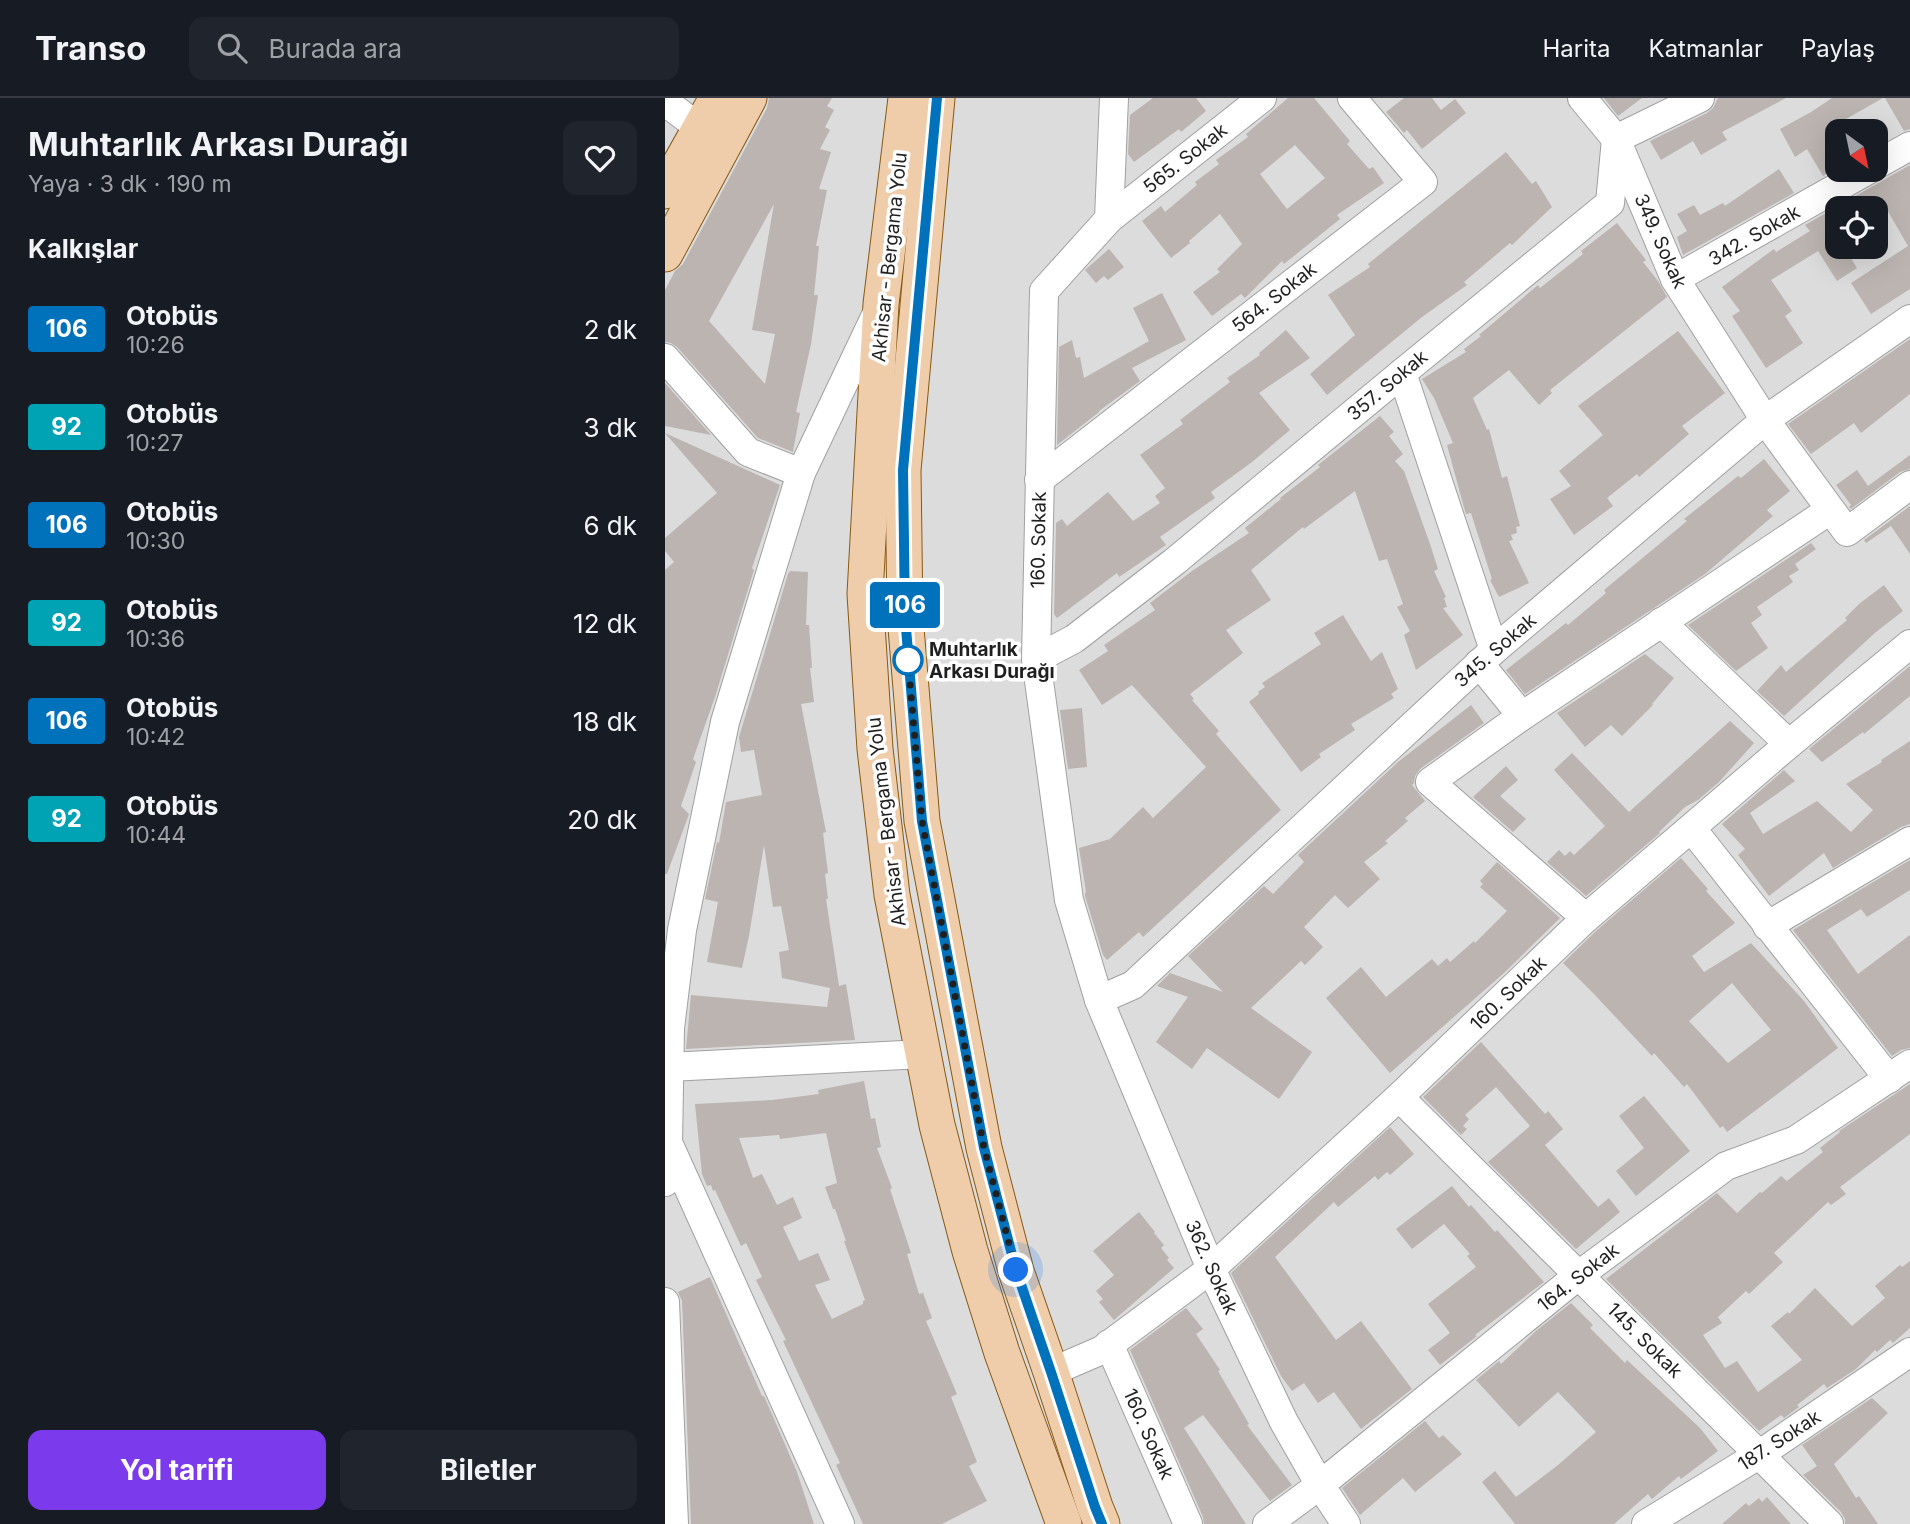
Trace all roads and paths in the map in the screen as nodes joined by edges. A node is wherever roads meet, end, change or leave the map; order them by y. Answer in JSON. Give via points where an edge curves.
{"nodes":[{"id":1,"x":717,"y":98,"type":"edge"},
{"id":2,"x":749,"y":98,"type":"edge"},
{"id":3,"x":906,"y":98,"type":"edge"},
{"id":4,"x":937,"y":98,"type":"edge"},
{"id":5,"x":1114,"y":98,"type":"edge"},
{"id":6,"x":1262,"y":98,"type":"edge"},
{"id":7,"x":1352,"y":98,"type":"edge"},
{"id":8,"x":1582,"y":98,"type":"edge"},
{"id":9,"x":1700,"y":98,"type":"edge"},
{"id":10,"x":665,"y":102,"type":"edge"},
{"id":11,"x":700,"y":128,"type":"junction"},
{"id":12,"x":1616,"y":139,"type":"junction"},
{"id":13,"x":1910,"y":146,"type":"edge"},
{"id":14,"x":1888,"y":158,"type":"edge"},
{"id":15,"x":1847,"y":182,"type":"edge"},
{"id":16,"x":665,"y":191,"type":"edge"},
{"id":17,"x":1109,"y":219,"type":"junction"},
{"id":18,"x":665,"y":254,"type":"edge"},
{"id":19,"x":1675,"y":279,"type":"junction"},
{"id":20,"x":881,"y":304,"type":"junction"},
{"id":21,"x":1910,"y":319,"type":"edge"},
{"id":22,"x":665,"y":358,"type":"edge"},
{"id":23,"x":1402,"y":373,"type":"junction"},
{"id":24,"x":1765,"y":420,"type":"junction"},
{"id":25,"x":801,"y":473,"type":"junction"},
{"id":26,"x":1039,"y":480,"type":"junction"},
{"id":27,"x":1910,"y":485,"type":"edge"},
{"id":28,"x":1830,"y":510,"type":"junction"},
{"id":29,"x":1661,"y":622,"type":"junction"},
{"id":30,"x":1910,"y":645,"type":"edge"},
{"id":31,"x":1486,"y":656,"type":"junction"},
{"id":32,"x":1036,"y":659,"type":"junction"},
{"id":33,"x":1522,"y":716,"type":"junction"},
{"id":34,"x":1789,"y":744,"type":"junction"},
{"id":35,"x":1692,"y":829,"type":"junction"},
{"id":36,"x":1910,"y":841,"type":"edge"},
{"id":37,"x":1586,"y":918,"type":"junction"},
{"id":38,"x":673,"y":925,"type":"edge"},
{"id":39,"x":1767,"y":926,"type":"junction"},
{"id":40,"x":1099,"y":1000,"type":"junction"},
{"id":41,"x":923,"y":1054,"type":"junction"},
{"id":42,"x":669,"y":1066,"type":"junction"},
{"id":43,"x":1900,"y":1072,"type":"edge"},
{"id":44,"x":1399,"y":1097,"type":"junction"},
{"id":45,"x":667,"y":1145,"type":"edge"},
{"id":46,"x":665,"y":1182,"type":"edge"},
{"id":47,"x":1211,"y":1269,"type":"junction"},
{"id":48,"x":1579,"y":1275,"type":"junction"},
{"id":49,"x":665,"y":1302,"type":"edge"},
{"id":50,"x":1109,"y":1344,"type":"junction"},
{"id":51,"x":1910,"y":1352,"type":"edge"},
{"id":52,"x":1051,"y":1372,"type":"junction"},
{"id":53,"x":1760,"y":1454,"type":"junction"},
{"id":54,"x":1320,"y":1485,"type":"junction"},
{"id":55,"x":1061,"y":1523,"type":"edge"},
{"id":56,"x":674,"y":1524,"type":"edge"},
{"id":57,"x":841,"y":1524,"type":"edge"},
{"id":58,"x":1103,"y":1524,"type":"edge"},
{"id":59,"x":1188,"y":1524,"type":"edge"},
{"id":60,"x":1267,"y":1524,"type":"edge"},
{"id":61,"x":1346,"y":1524,"type":"edge"},
{"id":62,"x":1646,"y":1524,"type":"edge"},
{"id":63,"x":1829,"y":1524,"type":"edge"}],
"edges":[{"from":1,"to":11,"type":"main road"},
{"from":2,"to":18,"type":"main road"},
{"from":3,"to":20,"type":"main road","name":"Akhisar - Bergama Yolu"},
{"from":4,"to":52,"type":"main road","name":"Akhisar - Bergama Yolu","via":[[903,470],[905,616],[921,807],[984,1148],[1016,1270]]},
{"from":5,"to":17,"type":"street"},
{"from":6,"to":17,"type":"street","name":"565. Sokak"},
{"from":7,"to":26,"type":"street","name":"564. Sokak","via":[[1423,182]]},
{"from":8,"to":12,"type":"street","name":"349. Sokak"},
{"from":9,"to":12,"type":"street"},
{"from":10,"to":11,"type":"street"},
{"from":11,"to":16,"type":"main road"},
{"from":12,"to":19,"type":"street","name":"349. Sokak"},
{"from":12,"to":23,"type":"street","name":"357. Sokak","via":[[1610,202]]},
{"from":13,"to":14,"type":"street"},
{"from":15,"to":19,"type":"street","name":"342. Sokak"},
{"from":17,"to":26,"type":"street","name":"160. Sokak","via":[[1044,291]]},
{"from":19,"to":24,"type":"street","name":"349. Sokak"},
{"from":20,"to":25,"type":"street"},
{"from":20,"to":41,"type":"main road","name":"Akhisar - Bergama Yolu","via":[[865,594],[875,750],[892,895]]},
{"from":21,"to":24,"type":"street","name":"345. Sokak"},
{"from":22,"to":25,"type":"street","via":[[748,452]]},
{"from":23,"to":31,"type":"street"},
{"from":23,"to":32,"type":"street","name":"357. Sokak","via":[[1174,562],[1074,639]]},
{"from":24,"to":28,"type":"street","name":"349. Sokak"},
{"from":24,"to":31,"type":"street","name":"345. Sokak"},
{"from":25,"to":38,"type":"street","via":[[726,722]]},
{"from":26,"to":32,"type":"street","name":"160. Sokak"},
{"from":27,"to":28,"type":"street","name":"349. Sokak","via":[[1847,532]]},
{"from":28,"to":29,"type":"street"},
{"from":29,"to":33,"type":"street"},
{"from":29,"to":34,"type":"street"},
{"from":30,"to":34,"type":"street","name":"160. Sokak"},
{"from":31,"to":33,"type":"street"},
{"from":31,"to":40,"type":"street","name":"345. Sokak","via":[[1133,985]]},
{"from":32,"to":40,"type":"street","name":"160. Sokak","via":[[1069,900]]},
{"from":33,"to":37,"type":"street","via":[[1430,782]]},
{"from":34,"to":35,"type":"street","name":"160. Sokak"},
{"from":35,"to":37,"type":"street","name":"160. Sokak"},
{"from":35,"to":39,"type":"street"},
{"from":36,"to":39,"type":"street"},
{"from":37,"to":44,"type":"street","name":"160. Sokak"},
{"from":38,"to":42,"type":"street"},
{"from":39,"to":43,"type":"street"},
{"from":40,"to":47,"type":"street","name":"362. Sokak"},
{"from":41,"to":42,"type":"street"},
{"from":41,"to":55,"type":"main road","name":"Akhisar - Bergama Yolu","via":[[970,1251]]},
{"from":42,"to":45,"type":"street"},
{"from":43,"to":48,"type":"street","name":"164. Sokak","via":[[1796,1140],[1726,1166]]},
{"from":44,"to":47,"type":"street","name":"160. Sokak"},
{"from":44,"to":48,"type":"street","name":"145. Sokak"},
{"from":45,"to":46,"type":"street"},
{"from":45,"to":57,"type":"street"},
{"from":47,"to":50,"type":"street","name":"160. Sokak"},
{"from":47,"to":54,"type":"street","name":"362. Sokak","via":[[1284,1422]]},
{"from":48,"to":53,"type":"street","name":"145. Sokak"},
{"from":48,"to":54,"type":"street","name":"164. Sokak"},
{"from":49,"to":56,"type":"street"},
{"from":50,"to":52,"type":"street","name":"160. Sokak"},
{"from":50,"to":59,"type":"street","name":"160. Sokak"},
{"from":51,"to":53,"type":"street","name":"187. Sokak"},
{"from":52,"to":58,"type":"main road","name":"Akhisar - Bergama Yolu"},
{"from":53,"to":62,"type":"street","name":"187. Sokak"},
{"from":53,"to":63,"type":"street","name":"145. Sokak"},
{"from":54,"to":60,"type":"street","name":"164. Sokak"},
{"from":54,"to":61,"type":"street","name":"362. Sokak"}]}
